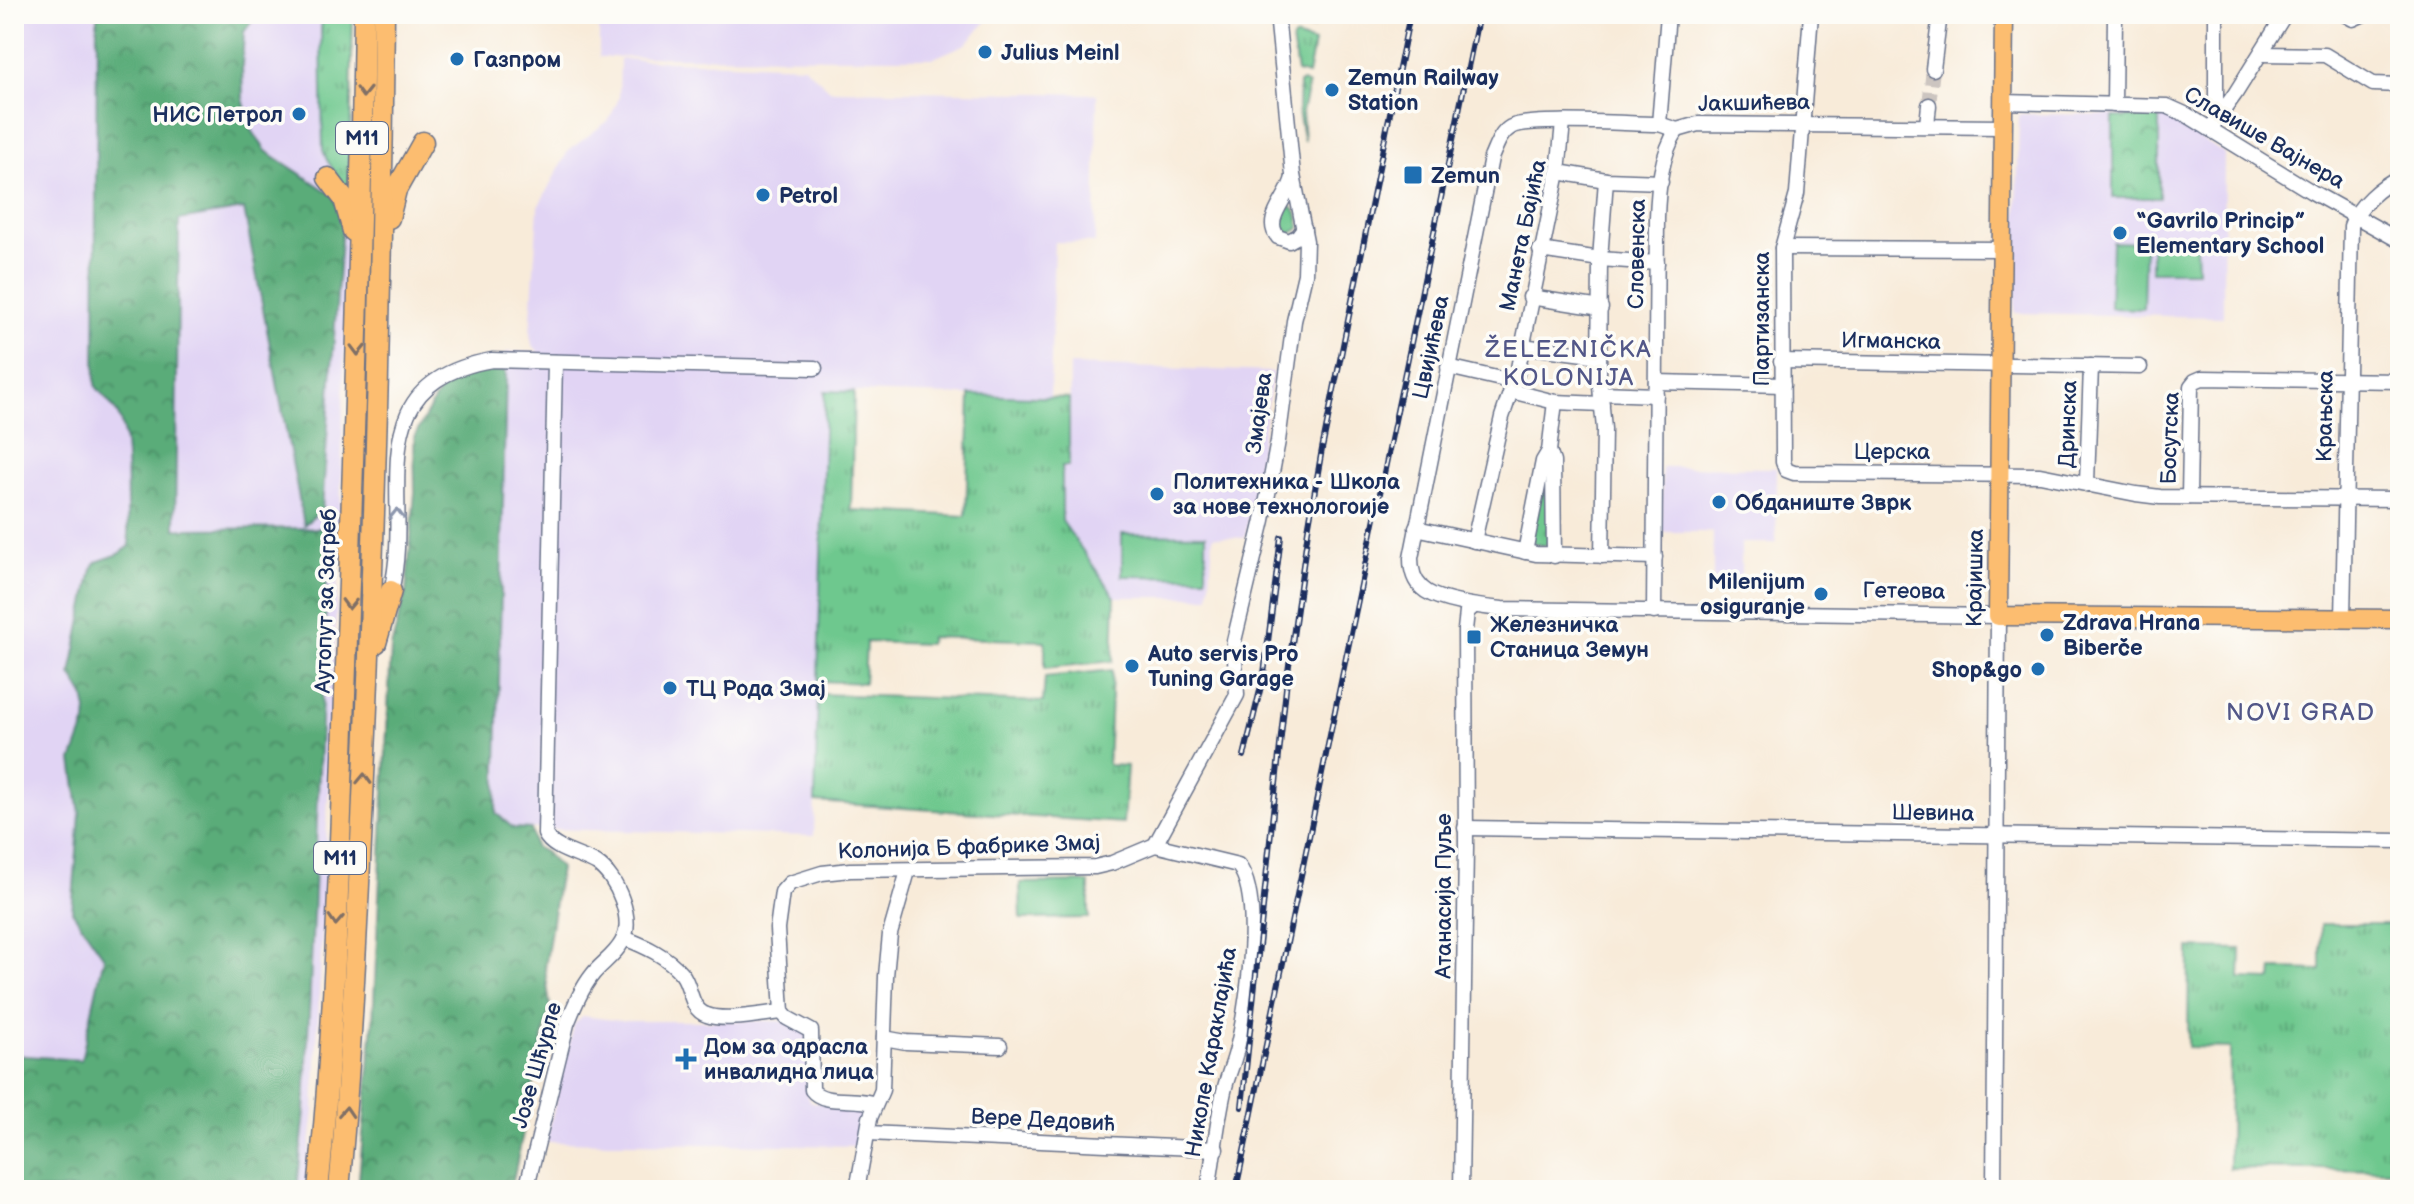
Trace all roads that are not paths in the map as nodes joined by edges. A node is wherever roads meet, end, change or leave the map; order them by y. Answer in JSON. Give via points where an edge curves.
{"nodes":[{"id":1,"x":364,"y":14,"type":"edge"},
{"id":2,"x":384,"y":14,"type":"edge"},
{"id":3,"x":1277,"y":14,"type":"edge"},
{"id":4,"x":1668,"y":14,"type":"edge"},
{"id":5,"x":1811,"y":14,"type":"edge"},
{"id":6,"x":1940,"y":14,"type":"edge"},
{"id":7,"x":2004,"y":14,"type":"edge"},
{"id":8,"x":2115,"y":14,"type":"edge"},
{"id":9,"x":2216,"y":14,"type":"edge"},
{"id":10,"x":2285,"y":14,"type":"edge"},
{"id":11,"x":2344,"y":14,"type":"edge"},
{"id":12,"x":2364,"y":14,"type":"edge"},
{"id":13,"x":2261,"y":54,"type":"junction"},
{"id":14,"x":1933,"y":69,"type":"tunnel mouth"},
{"id":15,"x":2400,"y":85,"type":"edge"},
{"id":16,"x":2003,"y":102,"type":"junction"},
{"id":17,"x":1929,"y":105,"type":"tunnel mouth"},
{"id":18,"x":2114,"y":105,"type":"junction"},
{"id":19,"x":2222,"y":114,"type":"junction"},
{"id":20,"x":1563,"y":123,"type":"junction"},
{"id":21,"x":1801,"y":123,"type":"junction"},
{"id":22,"x":1659,"y":124,"type":"junction"},
{"id":23,"x":1927,"y":125,"type":"junction"},
{"id":24,"x":2003,"y":127,"type":"junction"},
{"id":25,"x":1509,"y":128,"type":"joint"},
{"id":26,"x":2210,"y":129,"type":"junction"},
{"id":27,"x":1677,"y":130,"type":"junction"},
{"id":28,"x":423,"y":142,"type":"dead end"},
{"id":29,"x":1558,"y":172,"type":"junction"},
{"id":30,"x":1293,"y":175,"type":"junction"},
{"id":31,"x":2400,"y":177,"type":"edge"},
{"id":32,"x":328,"y":178,"type":"dead end"},
{"id":33,"x":1606,"y":180,"type":"junction"},
{"id":34,"x":1661,"y":182,"type":"junction"},
{"id":35,"x":1283,"y":203,"type":"junction"},
{"id":36,"x":1301,"y":210,"type":"junction"},
{"id":37,"x":2355,"y":215,"type":"junction"},
{"id":38,"x":1299,"y":233,"type":"junction"},
{"id":39,"x":2400,"y":241,"type":"edge"},
{"id":40,"x":1782,"y":248,"type":"junction"},
{"id":41,"x":381,"y":249,"type":"junction"},
{"id":42,"x":2002,"y":249,"type":"junction"},
{"id":43,"x":1540,"y":250,"type":"junction"},
{"id":44,"x":1600,"y":259,"type":"junction"},
{"id":45,"x":360,"y":262,"type":"junction"},
{"id":46,"x":1657,"y":263,"type":"junction"},
{"id":47,"x":1530,"y":297,"type":"junction"},
{"id":48,"x":1601,"y":308,"type":"junction"},
{"id":49,"x":1522,"y":346,"type":"junction"},
{"id":50,"x":1599,"y":356,"type":"junction"},
{"id":51,"x":1781,"y":361,"type":"junction"},
{"id":52,"x":555,"y":362,"type":"junction"},
{"id":53,"x":2001,"y":364,"type":"junction"},
{"id":54,"x":2091,"y":366,"type":"junction"},
{"id":55,"x":1448,"y":367,"type":"junction"},
{"id":56,"x":2140,"y":367,"type":"dead end"},
{"id":57,"x":815,"y":368,"type":"dead end"},
{"id":58,"x":2347,"y":380,"type":"junction"},
{"id":59,"x":2400,"y":381,"type":"edge"},
{"id":60,"x":1783,"y":385,"type":"junction"},
{"id":61,"x":1512,"y":387,"type":"junction"},
{"id":62,"x":1656,"y":388,"type":"junction"},
{"id":63,"x":1602,"y":398,"type":"junction"},
{"id":64,"x":1555,"y":402,"type":"junction"},
{"id":65,"x":1549,"y":451,"type":"junction"},
{"id":66,"x":1786,"y":470,"type":"joint"},
{"id":67,"x":2000,"y":474,"type":"junction"},
{"id":68,"x":2087,"y":483,"type":"junction"},
{"id":69,"x":2189,"y":497,"type":"junction"},
{"id":70,"x":2345,"y":498,"type":"junction"},
{"id":71,"x":2400,"y":499,"type":"edge"},
{"id":72,"x":1416,"y":528,"type":"junction"},
{"id":73,"x":1474,"y":541,"type":"junction"},
{"id":74,"x":1525,"y":552,"type":"junction"},
{"id":75,"x":1554,"y":556,"type":"junction"},
{"id":76,"x":1602,"y":556,"type":"junction"},
{"id":77,"x":1655,"y":557,"type":"junction"},
{"id":78,"x":1415,"y":579,"type":"joint"},
{"id":79,"x":391,"y":591,"type":"joint"},
{"id":80,"x":1474,"y":606,"type":"junction"},
{"id":81,"x":1654,"y":612,"type":"junction"},
{"id":82,"x":1998,"y":616,"type":"junction"},
{"id":83,"x":2343,"y":619,"type":"junction"},
{"id":84,"x":2400,"y":619,"type":"edge"},
{"id":85,"x":368,"y":673,"type":"junction"},
{"id":86,"x":1465,"y":828,"type":"junction"},
{"id":87,"x":1996,"y":835,"type":"junction"},
{"id":88,"x":2400,"y":841,"type":"edge"},
{"id":89,"x":1155,"y":845,"type":"junction"},
{"id":90,"x":908,"y":871,"type":"junction"},
{"id":91,"x":624,"y":938,"type":"junction"},
{"id":92,"x":782,"y":1012,"type":"junction"},
{"id":93,"x":884,"y":1038,"type":"junction"},
{"id":94,"x":1000,"y":1046,"type":"dead end"},
{"id":95,"x":875,"y":1104,"type":"junction"},
{"id":96,"x":868,"y":1133,"type":"junction"},
{"id":97,"x":1216,"y":1149,"type":"junction"},
{"id":98,"x":318,"y":1190,"type":"edge"},
{"id":99,"x":339,"y":1190,"type":"edge"},
{"id":100,"x":526,"y":1190,"type":"edge"},
{"id":101,"x":857,"y":1190,"type":"edge"},
{"id":102,"x":1208,"y":1190,"type":"edge"},
{"id":103,"x":1461,"y":1190,"type":"edge"},
{"id":104,"x":1994,"y":1190,"type":"edge"}],
"edges":[{"from":1,"to":45,"type":"highway","name":"Аутопут за Загреб","number":"M11","one_way":true},
{"from":2,"to":41,"type":"highway","name":"Аутопут за Загреб","number":"M11"},
{"from":3,"to":30,"type":"street"},
{"from":4,"to":22,"type":"street"},
{"from":5,"to":21,"type":"street","name":"Партизанска"},
{"from":6,"to":14,"type":"street"},
{"from":7,"to":16,"type":"main road","name":"Крајишка"},
{"from":8,"to":18,"type":"street"},
{"from":9,"to":19,"type":"street","via":[[2216,105]]},
{"from":10,"to":13,"type":"street"},
{"from":11,"to":12,"type":"street","via":[[2353,19]]},
{"from":13,"to":15,"type":"street","via":[[2325,55],[2373,84]]},
{"from":13,"to":19,"type":"street"},
{"from":16,"to":18,"type":"street","name":"Славише Вајнера"},
{"from":16,"to":24,"type":"main road","name":"Крајишка"},
{"from":17,"to":23,"type":"street"},
{"from":18,"to":26,"type":"street","name":"Славише Вајнера","via":[[2167,106]]},
{"from":19,"to":26,"type":"street"},
{"from":20,"to":22,"type":"street","name":"Јакшићева"},
{"from":20,"to":25,"type":"street","name":"Јакшићева"},
{"from":20,"to":29,"type":"street","name":"Манета Бајића"},
{"from":21,"to":23,"type":"street","name":"Јакшићева"},
{"from":21,"to":27,"type":"street","name":"Јакшићева","via":[[1698,124]]},
{"from":21,"to":40,"type":"street","name":"Партизанска","via":[[1797,194]]},
{"from":22,"to":27,"type":"street","name":"Јакшићева"},
{"from":23,"to":24,"type":"street","name":"Јакшићева"},
{"from":24,"to":42,"type":"main road","name":"Крајишка"},
{"from":25,"to":55,"type":"street","name":"Цвијићева","via":[[1491,158]]},
{"from":26,"to":37,"type":"street","name":"Славише Вајнера"},
{"from":27,"to":34,"type":"street","name":"Словенска"},
{"from":28,"to":41,"type":"highway","via":[[396,190]]},
{"from":29,"to":33,"type":"street"},
{"from":29,"to":43,"type":"street","name":"Манета Бајића"},
{"from":30,"to":35,"type":"street"},
{"from":30,"to":36,"type":"street"},
{"from":31,"to":37,"type":"street"},
{"from":32,"to":45,"type":"highway","via":[[348,209]]},
{"from":33,"to":34,"type":"street"},
{"from":33,"to":44,"type":"street"},
{"from":34,"to":46,"type":"street","name":"Словенска"},
{"from":35,"to":36,"type":"street"},
{"from":35,"to":38,"type":"street","via":[[1273,218],[1273,231],[1284,240]]},
{"from":36,"to":38,"type":"street"},
{"from":37,"to":39,"type":"street","name":"Славише Вајнера"},
{"from":37,"to":58,"type":"street","name":"Крањска"},
{"from":38,"to":89,"type":"street","name":"Змајева","via":[[1307,259],[1268,494],[1234,641],[1237,695]]},
{"from":40,"to":42,"type":"street"},
{"from":40,"to":51,"type":"street","name":"Партизанска"},
{"from":41,"to":85,"type":"highway","name":"Аутопут за Загреб","number":"M11"},
{"from":42,"to":53,"type":"main road","name":"Крајишка"},
{"from":43,"to":44,"type":"street"},
{"from":43,"to":47,"type":"street","name":"Манета Бајића"},
{"from":44,"to":46,"type":"street"},
{"from":44,"to":48,"type":"street"},
{"from":45,"to":98,"type":"highway","name":"Аутопут за Загреб","number":"M11","one_way":true,"via":[[340,847]]},
{"from":46,"to":62,"type":"street","name":"Словенска"},
{"from":47,"to":48,"type":"street"},
{"from":47,"to":49,"type":"street","name":"Манета Бајића"},
{"from":48,"to":50,"type":"street"},
{"from":49,"to":50,"type":"street"},
{"from":49,"to":61,"type":"street","name":"Манета Бајића"},
{"from":50,"to":63,"type":"street"},
{"from":51,"to":53,"type":"street","name":"Игманска"},
{"from":51,"to":60,"type":"street","name":"Партизанска"},
{"from":52,"to":57,"type":"street"},
{"from":79,"to":52,"type":"street","one_way":true,"via":[[399,447],[410,408],[439,376],[458,367],[492,360]]},
{"from":52,"to":91,"type":"street","via":[[545,834],[549,842],[597,864],[610,877],[624,913]]},
{"from":53,"to":54,"type":"street","name":"Дринска"},
{"from":53,"to":67,"type":"main road","name":"Крајишка"},
{"from":54,"to":56,"type":"street","name":"Дринска"},
{"from":54,"to":68,"type":"street","name":"Дринска"},
{"from":55,"to":61,"type":"street"},
{"from":55,"to":72,"type":"street","name":"Цвијићева"},
{"from":58,"to":59,"type":"street"},
{"from":58,"to":69,"type":"street","name":"Босутска","via":[[2195,381]]},
{"from":58,"to":70,"type":"street","name":"Крањска"},
{"from":60,"to":62,"type":"street"},
{"from":60,"to":66,"type":"street","name":"Партизанска"},
{"from":61,"to":64,"type":"street"},
{"from":61,"to":73,"type":"street","name":"Манета Бајића"},
{"from":62,"to":63,"type":"street"},
{"from":62,"to":77,"type":"street","name":"Словенска"},
{"from":63,"to":64,"type":"street"},
{"from":63,"to":76,"type":"street"},
{"from":64,"to":65,"type":"street"},
{"from":65,"to":74,"type":"street"},
{"from":65,"to":75,"type":"street"},
{"from":66,"to":67,"type":"street","name":"Церска"},
{"from":67,"to":68,"type":"street","name":"Церска"},
{"from":67,"to":82,"type":"main road","name":"Крајишка"},
{"from":68,"to":69,"type":"street","name":"Церска","via":[[2136,494]]},
{"from":69,"to":70,"type":"street","name":"Церска"},
{"from":70,"to":71,"type":"street","name":"Церска"},
{"from":70,"to":83,"type":"street","name":"Крањска"},
{"from":72,"to":73,"type":"street"},
{"from":72,"to":78,"type":"street","name":"Цвијићева","via":[[1411,558]]},
{"from":73,"to":74,"type":"street"},
{"from":74,"to":75,"type":"street"},
{"from":75,"to":76,"type":"street"},
{"from":76,"to":77,"type":"street"},
{"from":77,"to":81,"type":"street","name":"Словенска"},
{"from":78,"to":80,"type":"street","name":"Гетеова","via":[[1426,591]]},
{"from":79,"to":85,"type":"highway"},
{"from":80,"to":81,"type":"street","name":"Гетеова"},
{"from":80,"to":86,"type":"street","name":"Атанасија Пуље","via":[[1467,612],[1465,630]]},
{"from":81,"to":82,"type":"street","name":"Гетеова"},
{"from":82,"to":83,"type":"main road","name":"Гетеова"},
{"from":82,"to":87,"type":"street","name":"Крајишка"},
{"from":83,"to":84,"type":"main road","name":"Гетеова"},
{"from":99,"to":85,"type":"highway","name":"Аутопут за Загреб","number":"M11","one_way":true},
{"from":86,"to":87,"type":"street","name":"Шевина"},
{"from":86,"to":103,"type":"street","name":"Атанасија Пуље"},
{"from":87,"to":88,"type":"street","name":"Шевина"},
{"from":87,"to":104,"type":"street","name":"Крајишка"},
{"from":89,"to":90,"type":"street","name":"Колонија Б фабрике Змај","via":[[1095,867]]},
{"from":89,"to":97,"type":"street","name":"Николе Караклајића","via":[[1238,865],[1248,894],[1252,936],[1243,1012]]},
{"from":90,"to":92,"type":"street","name":"Колонија Б фабрике Змај","via":[[834,872],[785,887],[777,929]]},
{"from":90,"to":93,"type":"street","via":[[890,934]]},
{"from":91,"to":92,"type":"street","via":[[658,953],[677,969],[704,1014]]},
{"from":91,"to":100,"type":"street","name":"Јозе Шћурле","via":[[574,1006]]},
{"from":92,"to":95,"type":"street","via":[[811,1031],[814,1094]]},
{"from":93,"to":94,"type":"street"},
{"from":93,"to":95,"type":"street","via":[[882,1090]]},
{"from":95,"to":96,"type":"street"},
{"from":96,"to":97,"type":"street","name":"Вере Дедовић"},
{"from":96,"to":101,"type":"street"},
{"from":97,"to":102,"type":"street","name":"Николе Караклајића"}]}
